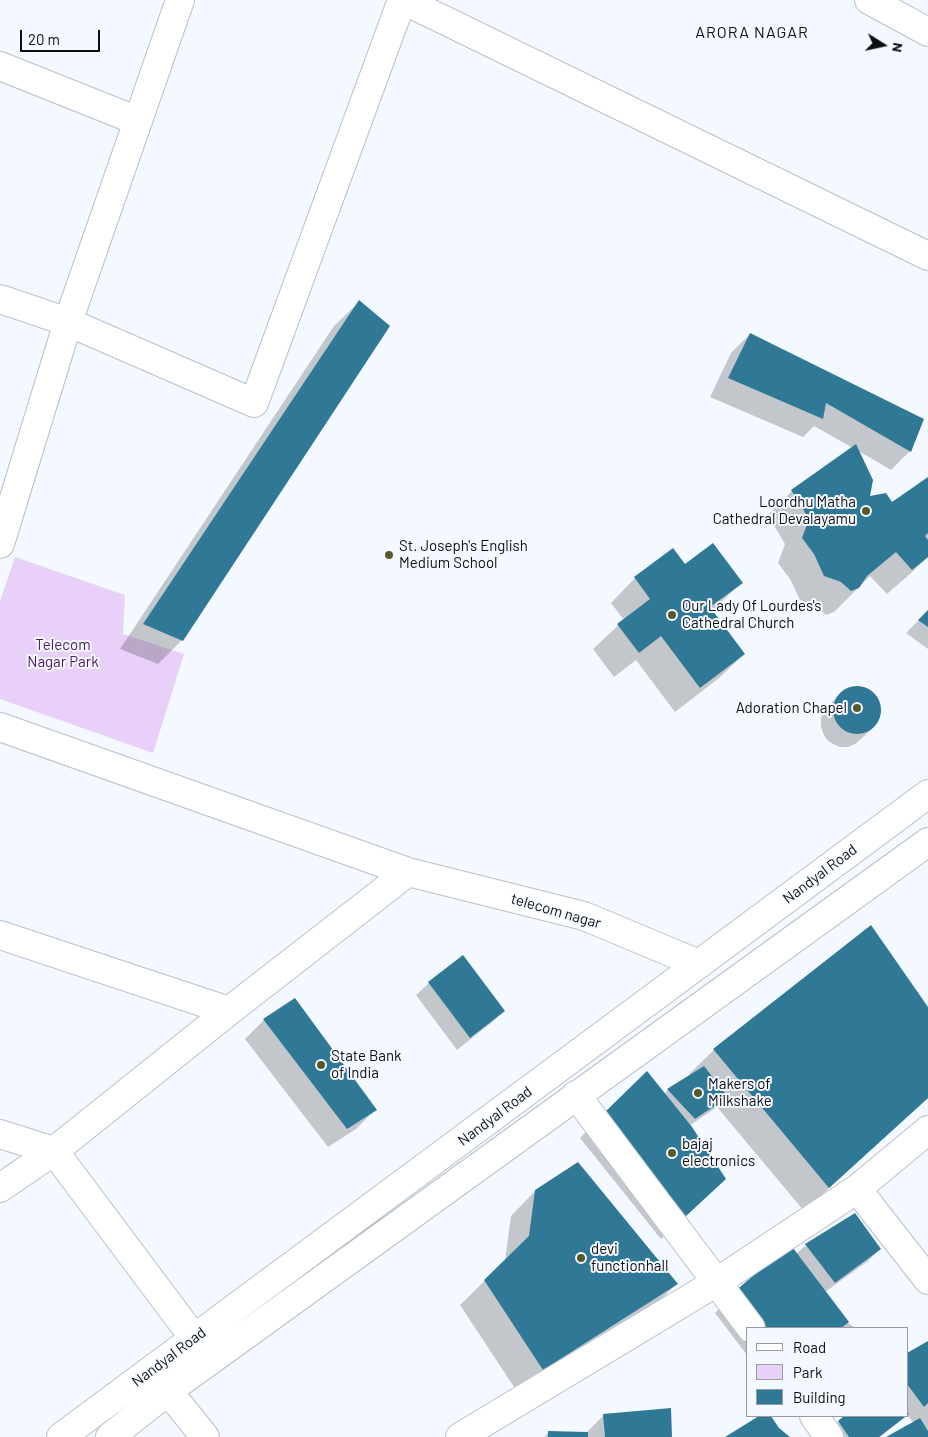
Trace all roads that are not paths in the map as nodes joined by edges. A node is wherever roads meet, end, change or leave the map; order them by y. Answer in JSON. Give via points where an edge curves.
{"nodes":[{"id":1,"x":180,"y":0,"type":"edge"},
{"id":2,"x":403,"y":0,"type":"edge"},
{"id":3,"x":869,"y":0,"type":"edge"},
{"id":4,"x":928,"y":32,"type":"edge"},
{"id":5,"x":0,"y":66,"type":"edge"},
{"id":6,"x":138,"y":121,"type":"junction"},
{"id":7,"x":928,"y":256,"type":"edge"},
{"id":8,"x":0,"y":299,"type":"edge"},
{"id":9,"x":68,"y":322,"type":"junction"},
{"id":10,"x":4,"y":515,"type":"edge"},
{"id":11,"x":0,"y":544,"type":"edge"},
{"id":12,"x":0,"y":727,"type":"edge"},
{"id":13,"x":928,"y":794,"type":"edge"},
{"id":14,"x":928,"y":842,"type":"edge"},
{"id":15,"x":408,"y":872,"type":"junction"},
{"id":16,"x":0,"y":934,"type":"edge"},
{"id":17,"x":699,"y":964,"type":"junction"},
{"id":18,"x":229,"y":1011,"type":"junction"},
{"id":19,"x":576,"y":1096,"type":"junction"},
{"id":20,"x":928,"y":1130,"type":"edge"},
{"id":21,"x":0,"y":1134,"type":"edge"},
{"id":22,"x":54,"y":1152,"type":"junction"},
{"id":23,"x":0,"y":1188,"type":"edge"},
{"id":24,"x":857,"y":1189,"type":"junction"},
{"id":25,"x":928,"y":1280,"type":"edge"},
{"id":26,"x":717,"y":1282,"type":"junction"},
{"id":27,"x":749,"y":1327,"type":"edge"},
{"id":28,"x":194,"y":1338,"type":"junction"},
{"id":29,"x":168,"y":1391,"type":"junction"},
{"id":30,"x":815,"y":1417,"type":"edge"},
{"id":31,"x":61,"y":1437,"type":"edge"},
{"id":32,"x":110,"y":1437,"type":"edge"},
{"id":33,"x":205,"y":1437,"type":"edge"},
{"id":34,"x":460,"y":1437,"type":"edge"},
{"id":35,"x":829,"y":1437,"type":"edge"}],
"edges":[{"from":1,"to":6,"type":"street"},
{"from":2,"to":7,"type":"street"},
{"from":2,"to":9,"type":"street","via":[[254,402]]},
{"from":3,"to":4,"type":"street"},
{"from":5,"to":6,"type":"street"},
{"from":6,"to":9,"type":"street"},
{"from":8,"to":9,"type":"street"},
{"from":9,"to":10,"type":"street"},
{"from":10,"to":11,"type":"street"},
{"from":12,"to":15,"type":"street","name":"telecom nagar"},
{"from":13,"to":17,"type":"street","name":"Nandyal Road"},
{"from":14,"to":19,"type":"street","name":"Nandyal Road"},
{"from":15,"to":17,"type":"street","name":"telecom nagar","via":[[584,916]]},
{"from":15,"to":18,"type":"street"},
{"from":16,"to":18,"type":"street"},
{"from":17,"to":28,"type":"street","name":"Nandyal Road"},
{"from":18,"to":22,"type":"street"},
{"from":19,"to":26,"type":"street"},
{"from":19,"to":29,"type":"street","name":"Nandyal Road"},
{"from":20,"to":24,"type":"street"},
{"from":21,"to":22,"type":"street"},
{"from":22,"to":23,"type":"street"},
{"from":22,"to":28,"type":"street"},
{"from":24,"to":25,"type":"street"},
{"from":24,"to":26,"type":"street"},
{"from":26,"to":27,"type":"street"},
{"from":26,"to":34,"type":"street"},
{"from":28,"to":31,"type":"street","name":"Nandyal Road"},
{"from":29,"to":32,"type":"street","name":"Nandyal Road"},
{"from":29,"to":33,"type":"street"},
{"from":30,"to":35,"type":"street"}]}
